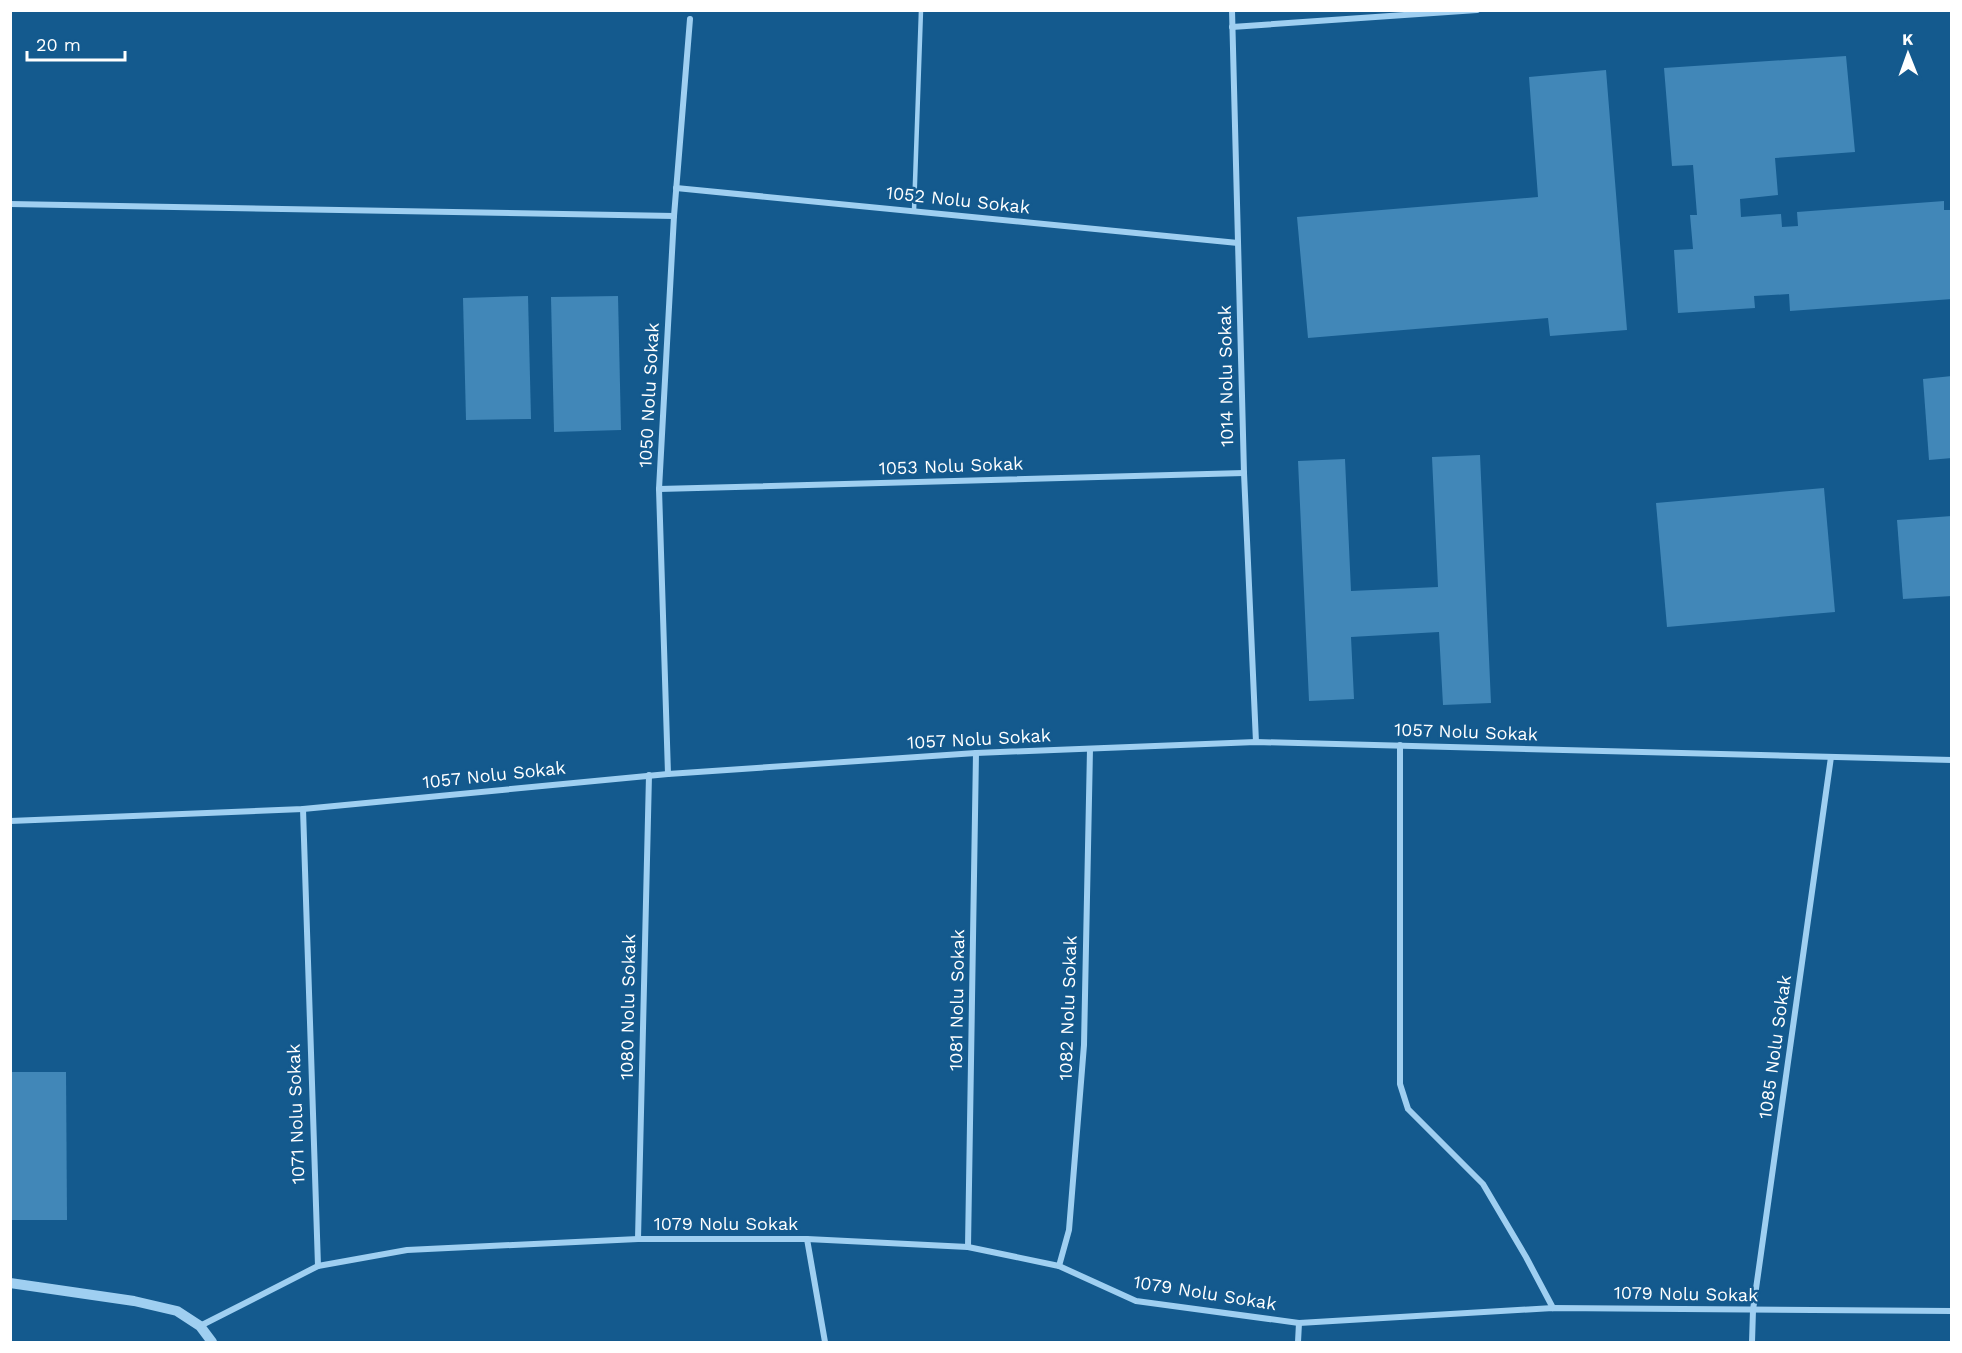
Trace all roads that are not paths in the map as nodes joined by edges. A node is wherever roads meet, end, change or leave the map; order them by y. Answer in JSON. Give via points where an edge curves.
{"nodes":[{"id":1,"x":921,"y":10,"type":"edge"},
{"id":2,"x":1232,"y":10,"type":"edge"},
{"id":3,"x":1477,"y":10,"type":"edge"},
{"id":4,"x":690,"y":19,"type":"dead end"},
{"id":5,"x":1232,"y":27,"type":"junction"},
{"id":6,"x":676,"y":188,"type":"junction"},
{"id":7,"x":10,"y":204,"type":"edge"},
{"id":8,"x":914,"y":211,"type":"junction"},
{"id":9,"x":674,"y":216,"type":"junction"},
{"id":10,"x":1238,"y":243,"type":"junction"},
{"id":11,"x":1244,"y":473,"type":"junction"},
{"id":12,"x":659,"y":489,"type":"junction"},
{"id":13,"x":1256,"y":741,"type":"junction"},
{"id":14,"x":1400,"y":745,"type":"junction"},
{"id":15,"x":1090,"y":749,"type":"junction"},
{"id":16,"x":976,"y":753,"type":"junction"},
{"id":17,"x":1831,"y":757,"type":"junction"},
{"id":18,"x":1952,"y":760,"type":"edge"},
{"id":19,"x":668,"y":774,"type":"junction"},
{"id":20,"x":649,"y":775,"type":"junction"},
{"id":21,"x":303,"y":809,"type":"junction"},
{"id":22,"x":10,"y":821,"type":"edge"},
{"id":23,"x":638,"y":1239,"type":"junction"},
{"id":24,"x":807,"y":1239,"type":"junction"},
{"id":25,"x":968,"y":1247,"type":"junction"},
{"id":26,"x":318,"y":1266,"type":"junction"},
{"id":27,"x":1059,"y":1266,"type":"junction"},
{"id":28,"x":10,"y":1283,"type":"edge"},
{"id":29,"x":1553,"y":1308,"type":"junction"},
{"id":30,"x":1752,"y":1310,"type":"junction"},
{"id":31,"x":1952,"y":1311,"type":"edge"},
{"id":32,"x":1299,"y":1323,"type":"junction"},
{"id":33,"x":201,"y":1326,"type":"junction"},
{"id":34,"x":212,"y":1342,"type":"edge"},
{"id":35,"x":825,"y":1342,"type":"edge"},
{"id":36,"x":1298,"y":1342,"type":"edge"},
{"id":37,"x":1752,"y":1342,"type":"edge"}],
"edges":[{"from":1,"to":8,"type":"lane"},
{"from":2,"to":5,"type":"street","name":"1014 Nolu Sokak"},
{"from":3,"to":5,"type":"street"},
{"from":4,"to":6,"type":"street","name":"1050 Nolu Sokak"},
{"from":5,"to":10,"type":"street","name":"1014 Nolu Sokak"},
{"from":6,"to":8,"type":"street","name":"1052 Nolu Sokak"},
{"from":6,"to":9,"type":"street","name":"1050 Nolu Sokak"},
{"from":7,"to":9,"type":"street"},
{"from":8,"to":10,"type":"street","name":"1052 Nolu Sokak"},
{"from":9,"to":12,"type":"street","name":"1050 Nolu Sokak"},
{"from":10,"to":11,"type":"street","name":"1014 Nolu Sokak"},
{"from":11,"to":12,"type":"street","name":"1053 Nolu Sokak"},
{"from":11,"to":13,"type":"street","name":"1014 Nolu Sokak"},
{"from":12,"to":19,"type":"street","name":"1050 Nolu Sokak"},
{"from":13,"to":14,"type":"street","name":"1057 Nolu Sokak"},
{"from":13,"to":15,"type":"street","name":"1057 Nolu Sokak"},
{"from":14,"to":17,"type":"street","name":"1057 Nolu Sokak"},
{"from":14,"to":29,"type":"street","via":[[1400,1084],[1408,1109],[1484,1184]]},
{"from":15,"to":16,"type":"street","name":"1057 Nolu Sokak"},
{"from":15,"to":27,"type":"street","name":"1082 Nolu Sokak","via":[[1084,1045],[1069,1230]]},
{"from":16,"to":19,"type":"street","name":"1057 Nolu Sokak"},
{"from":16,"to":25,"type":"street","name":"1081 Nolu Sokak"},
{"from":17,"to":18,"type":"street","name":"1057 Nolu Sokak"},
{"from":17,"to":30,"type":"street","name":"1085 Nolu Sokak"},
{"from":19,"to":20,"type":"street","name":"1057 Nolu Sokak"},
{"from":20,"to":21,"type":"street","name":"1057 Nolu Sokak"},
{"from":20,"to":23,"type":"street","name":"1080 Nolu Sokak"},
{"from":21,"to":22,"type":"street","name":"1057 Nolu Sokak"},
{"from":21,"to":26,"type":"street","name":"1071 Nolu Sokak"},
{"from":23,"to":24,"type":"street","name":"1079 Nolu Sokak"},
{"from":23,"to":26,"type":"street","name":"1079 Nolu Sokak","via":[[407,1250]]},
{"from":24,"to":25,"type":"street","name":"1079 Nolu Sokak"},
{"from":24,"to":35,"type":"street"},
{"from":25,"to":27,"type":"street","name":"1079 Nolu Sokak"},
{"from":26,"to":33,"type":"street"},
{"from":27,"to":32,"type":"street","name":"1079 Nolu Sokak","via":[[1136,1300]]},
{"from":28,"to":33,"type":"street","via":[[134,1301],[177,1311]]},
{"from":29,"to":30,"type":"street","name":"1079 Nolu Sokak"},
{"from":29,"to":32,"type":"street","name":"1079 Nolu Sokak"},
{"from":30,"to":31,"type":"street","name":"1079 Nolu Sokak"},
{"from":30,"to":37,"type":"street","name":"1085 Nolu Sokak"},
{"from":32,"to":36,"type":"street"},
{"from":33,"to":34,"type":"street"}]}
